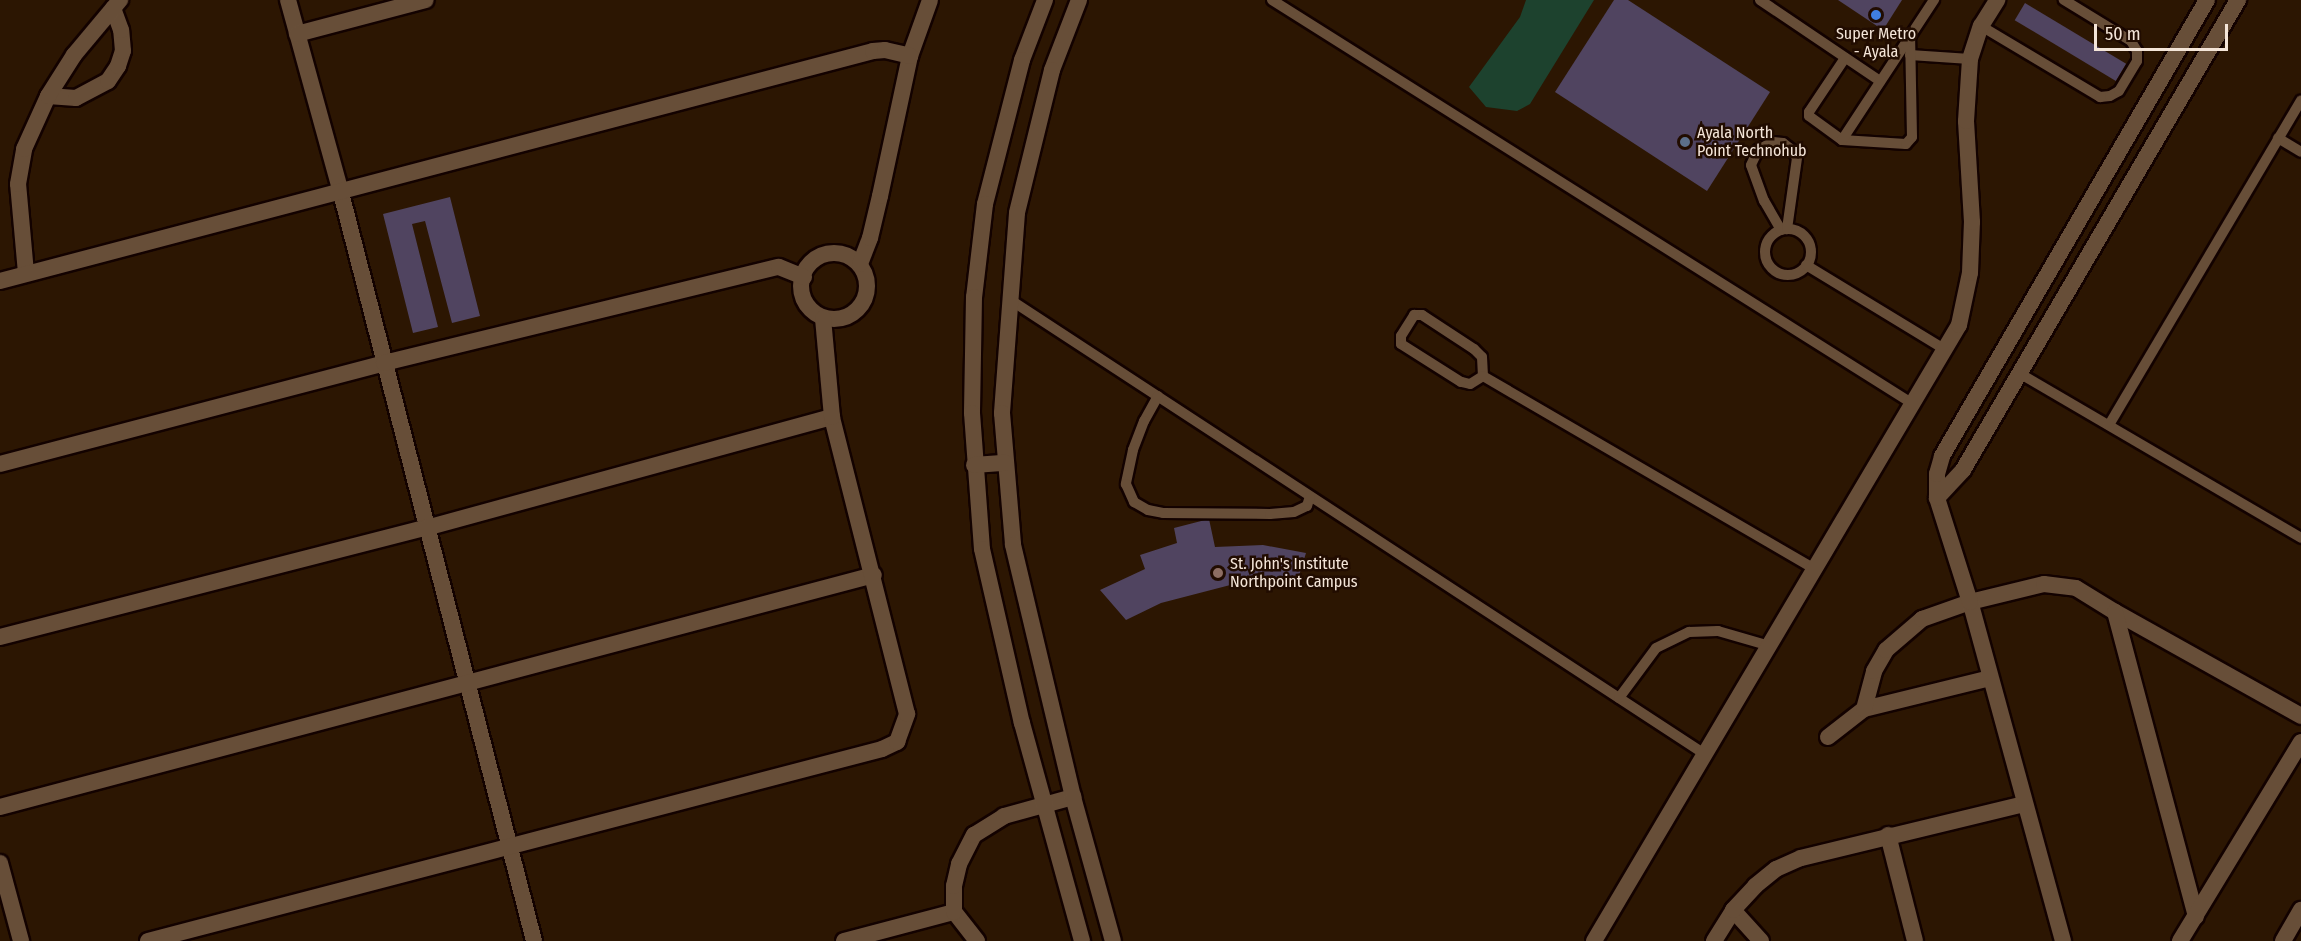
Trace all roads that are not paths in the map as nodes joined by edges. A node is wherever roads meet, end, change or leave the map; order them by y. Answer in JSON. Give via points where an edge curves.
{"nodes":[{"id":1,"x":288,"y":0,"type":"edge"},
{"id":2,"x":426,"y":0,"type":"edge"},
{"id":3,"x":930,"y":0,"type":"edge"},
{"id":4,"x":1045,"y":0,"type":"edge"},
{"id":5,"x":1079,"y":0,"type":"edge"},
{"id":6,"x":1272,"y":0,"type":"edge"},
{"id":7,"x":1760,"y":0,"type":"edge"},
{"id":8,"x":1934,"y":0,"type":"edge"},
{"id":9,"x":1997,"y":0,"type":"edge"},
{"id":10,"x":2064,"y":0,"type":"edge"},
{"id":11,"x":2207,"y":0,"type":"edge"},
{"id":12,"x":2238,"y":0,"type":"edge"},
{"id":13,"x":117,"y":4,"type":"edge"},
{"id":14,"x":1981,"y":26,"type":"junction"},
{"id":15,"x":297,"y":34,"type":"junction"},
{"id":16,"x":1910,"y":35,"type":"junction"},
{"id":17,"x":1910,"y":55,"type":"junction"},
{"id":18,"x":910,"y":56,"type":"junction"},
{"id":19,"x":1845,"y":58,"type":"junction"},
{"id":20,"x":1970,"y":59,"type":"junction"},
{"id":21,"x":1880,"y":81,"type":"junction"},
{"id":22,"x":48,"y":96,"type":"junction"},
{"id":23,"x":2301,"y":100,"type":"edge"},
{"id":24,"x":2148,"y":103,"type":"junction"},
{"id":25,"x":2169,"y":117,"type":"junction"},
{"id":26,"x":2278,"y":138,"type":"junction"},
{"id":27,"x":1842,"y":140,"type":"junction"},
{"id":28,"x":2301,"y":152,"type":"edge"},
{"id":29,"x":341,"y":192,"type":"junction"},
{"id":30,"x":1784,"y":229,"type":"junction"},
{"id":31,"x":860,"y":264,"type":"junction"},
{"id":32,"x":1806,"y":265,"type":"junction"},
{"id":33,"x":26,"y":273,"type":"junction"},
{"id":34,"x":804,"y":277,"type":"junction"},
{"id":35,"x":0,"y":281,"type":"edge"},
{"id":36,"x":2039,"y":287,"type":"junction"},
{"id":37,"x":1009,"y":299,"type":"junction"},
{"id":38,"x":2061,"y":299,"type":"junction"},
{"id":39,"x":823,"y":318,"type":"junction"},
{"id":40,"x":1946,"y":350,"type":"junction"},
{"id":41,"x":384,"y":363,"type":"junction"},
{"id":42,"x":2019,"y":373,"type":"junction"},
{"id":43,"x":1483,"y":376,"type":"junction"},
{"id":44,"x":1158,"y":396,"type":"junction"},
{"id":45,"x":1914,"y":404,"type":"junction"},
{"id":46,"x":832,"y":417,"type":"junction"},
{"id":47,"x":1962,"y":421,"type":"junction"},
{"id":48,"x":2109,"y":425,"type":"junction"},
{"id":49,"x":1984,"y":435,"type":"junction"},
{"id":50,"x":1005,"y":463,"type":"junction"},
{"id":51,"x":0,"y":464,"type":"edge"},
{"id":52,"x":974,"y":465,"type":"junction"},
{"id":53,"x":1310,"y":496,"type":"junction"},
{"id":54,"x":1937,"y":498,"type":"junction"},
{"id":55,"x":426,"y":528,"type":"junction"},
{"id":56,"x":2301,"y":538,"type":"edge"},
{"id":57,"x":1815,"y":569,"type":"junction"},
{"id":58,"x":874,"y":575,"type":"junction"},
{"id":59,"x":1970,"y":602,"type":"junction"},
{"id":60,"x":2115,"y":612,"type":"junction"},
{"id":61,"x":0,"y":637,"type":"edge"},
{"id":62,"x":1770,"y":646,"type":"junction"},
{"id":63,"x":1990,"y":678,"type":"junction"},
{"id":64,"x":468,"y":684,"type":"junction"},
{"id":65,"x":1619,"y":698,"type":"junction"},
{"id":66,"x":1864,"y":709,"type":"junction"},
{"id":67,"x":2301,"y":716,"type":"edge"},
{"id":68,"x":1828,"y":737,"type":"dead end"},
{"id":69,"x":2301,"y":741,"type":"edge"},
{"id":70,"x":1706,"y":755,"type":"junction"},
{"id":71,"x":1073,"y":797,"type":"junction"},
{"id":72,"x":1045,"y":803,"type":"junction"},
{"id":73,"x":2024,"y":804,"type":"junction"},
{"id":74,"x":0,"y":807,"type":"edge"},
{"id":75,"x":1888,"y":836,"type":"junction"},
{"id":76,"x":510,"y":846,"type":"junction"},
{"id":77,"x":0,"y":863,"type":"edge"},
{"id":78,"x":1733,"y":910,"type":"junction"},
{"id":79,"x":2301,"y":910,"type":"edge"},
{"id":80,"x":954,"y":912,"type":"junction"},
{"id":81,"x":2196,"y":916,"type":"junction"},
{"id":82,"x":21,"y":941,"type":"edge"},
{"id":83,"x":148,"y":941,"type":"edge"},
{"id":84,"x":534,"y":941,"type":"edge"},
{"id":85,"x":844,"y":941,"type":"edge"},
{"id":86,"x":977,"y":941,"type":"edge"},
{"id":87,"x":1082,"y":941,"type":"edge"},
{"id":88,"x":1113,"y":941,"type":"edge"},
{"id":89,"x":1594,"y":941,"type":"edge"},
{"id":90,"x":1714,"y":941,"type":"edge"},
{"id":91,"x":1761,"y":941,"type":"edge"},
{"id":92,"x":1915,"y":941,"type":"edge"},
{"id":93,"x":2063,"y":941,"type":"edge"},
{"id":94,"x":2180,"y":941,"type":"edge"},
{"id":95,"x":2283,"y":941,"type":"edge"}],
"edges":[{"from":1,"to":15,"type":"street"},
{"from":2,"to":15,"type":"street"},
{"from":3,"to":18,"type":"street"},
{"from":4,"to":52,"type":"street","via":[[1022,60],[985,204],[974,297]]},
{"from":5,"to":37,"type":"street","via":[[1052,70],[1035,133],[1017,213]]},
{"from":6,"to":45,"type":"lane"},
{"from":7,"to":19,"type":"lane"},
{"from":8,"to":16,"type":"lane"},
{"from":9,"to":14,"type":"street"},
{"from":10,"to":14,"type":"lane","via":[[2131,41],[2137,51],[2137,61],[2119,91],[2110,96],[2100,97]]},
{"from":11,"to":24,"type":"street"},
{"from":12,"to":25,"type":"street"},
{"from":13,"to":22,"type":"street","via":[[74,55]]},
{"from":13,"to":22,"type":"street","via":[[123,51],[108,81],[76,98]]},
{"from":14,"to":20,"type":"street"},
{"from":15,"to":29,"type":"street"},
{"from":16,"to":17,"type":"lane"},
{"from":16,"to":21,"type":"lane"},
{"from":17,"to":20,"type":"lane"},
{"from":17,"to":27,"type":"lane","via":[[1910,141],[1906,144]]},
{"from":18,"to":29,"type":"street","via":[[873,51]]},
{"from":18,"to":31,"type":"street","via":[[875,217]]},
{"from":19,"to":21,"type":"lane"},
{"from":19,"to":27,"type":"lane","via":[[1809,114]]},
{"from":20,"to":40,"type":"street","via":[[1966,121],[1972,222],[1970,273],[1959,325]]},
{"from":21,"to":27,"type":"lane"},
{"from":22,"to":33,"type":"street","via":[[24,148],[18,184]]},
{"from":23,"to":26,"type":"lane"},
{"from":24,"to":25,"type":"street"},
{"from":24,"to":36,"type":"street"},
{"from":25,"to":38,"type":"street"},
{"from":26,"to":28,"type":"lane"},
{"from":26,"to":48,"type":"lane"},
{"from":29,"to":33,"type":"street"},
{"from":29,"to":41,"type":"street"},
{"from":30,"to":30,"type":"lane","via":[[1797,158],[1783,143],[1773,142],[1758,150],[1751,165],[1764,201]]},
{"from":30,"to":32,"type":"lane","via":[[1798,231],[1809,243]]},
{"from":30,"to":32,"type":"lane","via":[[1767,243],[1769,264],[1787,275]]},
{"from":31,"to":34,"type":"street","via":[[844,255],[822,256],[810,265]]},
{"from":31,"to":39,"type":"street","via":[[868,282],[863,301],[846,317]]},
{"from":32,"to":40,"type":"lane"},
{"from":33,"to":35,"type":"street"},
{"from":34,"to":39,"type":"street","via":[[803,296],[809,309]]},
{"from":34,"to":41,"type":"street","via":[[780,267]]},
{"from":36,"to":38,"type":"street"},
{"from":36,"to":47,"type":"street"},
{"from":37,"to":44,"type":"lane"},
{"from":37,"to":50,"type":"street","via":[[1002,413]]},
{"from":38,"to":42,"type":"street"},
{"from":39,"to":46,"type":"street"},
{"from":40,"to":45,"type":"street"},
{"from":41,"to":51,"type":"street"},
{"from":41,"to":55,"type":"street"},
{"from":42,"to":48,"type":"lane"},
{"from":42,"to":49,"type":"street"},
{"from":43,"to":43,"type":"lane","via":[[1482,357],[1474,349],[1422,315],[1414,315],[1401,336],[1401,344],[1461,382],[1470,384]]},
{"from":43,"to":57,"type":"lane"},
{"from":44,"to":53,"type":"lane"},
{"from":44,"to":53,"type":"lane","via":[[1133,450],[1126,484],[1134,502],[1163,513],[1270,514],[1294,512],[1307,506]]},
{"from":45,"to":57,"type":"street"},
{"from":46,"to":55,"type":"street"},
{"from":46,"to":58,"type":"street"},
{"from":47,"to":49,"type":"street"},
{"from":47,"to":54,"type":"street","via":[[1942,456]]},
{"from":48,"to":56,"type":"lane"},
{"from":49,"to":54,"type":"street","via":[[1963,470]]},
{"from":50,"to":52,"type":"street"},
{"from":50,"to":71,"type":"street","via":[[1013,545]]},
{"from":52,"to":72,"type":"street","via":[[982,549],[1022,723]]},
{"from":53,"to":65,"type":"lane"},
{"from":54,"to":59,"type":"street"},
{"from":55,"to":61,"type":"street"},
{"from":55,"to":64,"type":"street"},
{"from":57,"to":62,"type":"street"},
{"from":58,"to":64,"type":"street"},
{"from":58,"to":76,"type":"street","via":[[907,714],[897,742]]},
{"from":59,"to":60,"type":"street","via":[[2044,584],[2076,588]]},
{"from":59,"to":63,"type":"street"},
{"from":59,"to":66,"type":"street","via":[[1922,619],[1886,650],[1874,671]]},
{"from":60,"to":67,"type":"street"},
{"from":60,"to":81,"type":"street"},
{"from":62,"to":65,"type":"lane","via":[[1718,631],[1689,632],[1656,648]]},
{"from":62,"to":70,"type":"street"},
{"from":63,"to":66,"type":"street"},
{"from":63,"to":73,"type":"street"},
{"from":64,"to":74,"type":"street"},
{"from":64,"to":76,"type":"street"},
{"from":65,"to":70,"type":"lane"},
{"from":66,"to":68,"type":"street"},
{"from":69,"to":81,"type":"street"},
{"from":70,"to":89,"type":"street"},
{"from":71,"to":72,"type":"street"},
{"from":71,"to":88,"type":"street"},
{"from":72,"to":80,"type":"street","via":[[1004,816],[974,835],[959,864]]},
{"from":72,"to":87,"type":"street"},
{"from":73,"to":75,"type":"street"},
{"from":73,"to":93,"type":"street"},
{"from":75,"to":78,"type":"street","via":[[1801,858],[1776,869]]},
{"from":75,"to":92,"type":"street"},
{"from":76,"to":83,"type":"street"},
{"from":76,"to":84,"type":"street"},
{"from":77,"to":82,"type":"street"},
{"from":78,"to":90,"type":"street"},
{"from":78,"to":91,"type":"street"},
{"from":79,"to":95,"type":"street"},
{"from":80,"to":85,"type":"street"},
{"from":80,"to":86,"type":"street"},
{"from":81,"to":94,"type":"street"}]}
